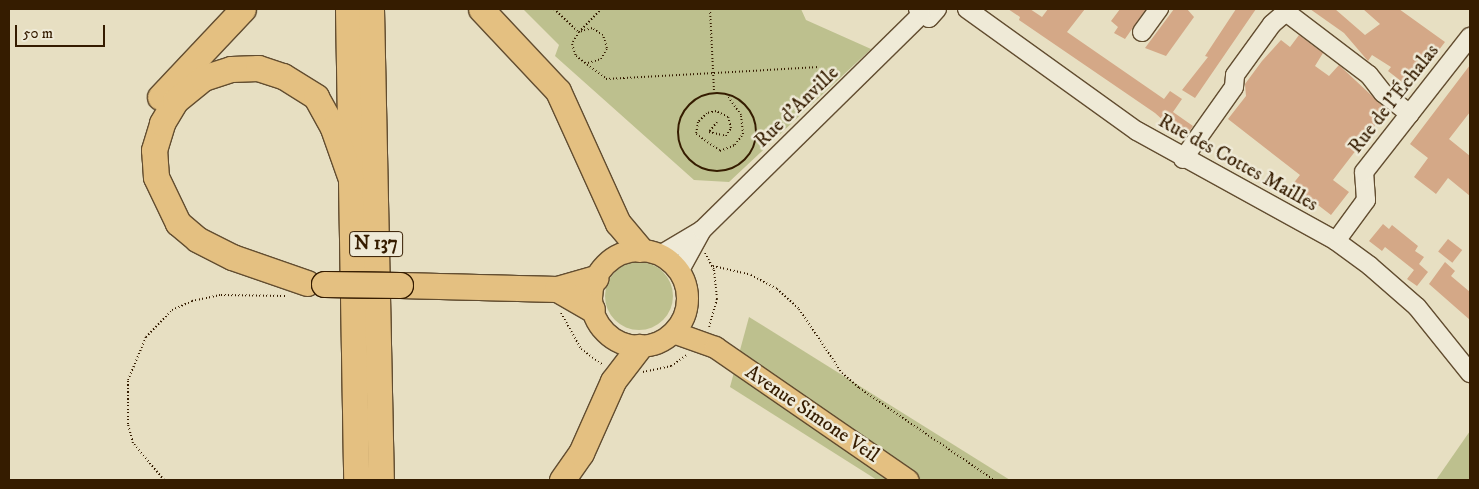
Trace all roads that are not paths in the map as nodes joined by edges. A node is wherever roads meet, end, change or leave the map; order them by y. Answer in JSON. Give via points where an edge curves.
{"nodes":[{"id":1,"x":243,"y":9,"type":"edge"},
{"id":2,"x":348,"y":9,"type":"edge"},
{"id":3,"x":370,"y":9,"type":"edge"},
{"id":4,"x":481,"y":9,"type":"edge"},
{"id":5,"x":967,"y":9,"type":"edge"},
{"id":6,"x":1159,"y":9,"type":"edge"},
{"id":7,"x":932,"y":11,"type":"edge"},
{"id":8,"x":1142,"y":32,"type":"dead end"},
{"id":9,"x":1470,"y":37,"type":"edge"},
{"id":10,"x":1410,"y":114,"type":"junction"},
{"id":11,"x":1182,"y":159,"type":"junction"},
{"id":12,"x":351,"y":179,"type":"junction"},
{"id":13,"x":702,"y":230,"type":"junction"},
{"id":14,"x":1336,"y":241,"type":"junction"},
{"id":15,"x":650,"y":252,"type":"junction"},
{"id":16,"x":679,"y":272,"type":"junction"},
{"id":17,"x":595,"y":278,"type":"junction"},
{"id":18,"x":306,"y":288,"type":"junction"},
{"id":19,"x":557,"y":289,"type":"junction"},
{"id":20,"x":592,"y":309,"type":"junction"},
{"id":21,"x":685,"y":311,"type":"junction"},
{"id":22,"x":673,"y":332,"type":"junction"},
{"id":23,"x":639,"y":347,"type":"junction"},
{"id":24,"x":715,"y":348,"type":"junction"},
{"id":25,"x":1470,"y":373,"type":"edge"},
{"id":26,"x":356,"y":480,"type":"edge"},
{"id":27,"x":381,"y":480,"type":"edge"},
{"id":28,"x":562,"y":480,"type":"edge"},
{"id":29,"x":908,"y":480,"type":"edge"}],
"edges":[{"from":1,"to":18,"type":"highway","via":[[161,96],[147,120],[138,154],[140,183],[152,212],[189,252],[231,271]]},
{"from":2,"to":12,"type":"highway","number":"N 137"},
{"from":3,"to":27,"type":"highway","number":"N 137"},
{"from":4,"to":15,"type":"highway","via":[[558,91],[618,223]]},
{"from":5,"to":11,"type":"street","name":"Rue des Cottes Mailles","via":[[1137,131]]},
{"from":6,"to":8,"type":"street"},
{"from":7,"to":13,"type":"street","name":"Rue d'Anville"},
{"from":9,"to":10,"type":"street","name":"Rue de l'Échalas"},
{"from":10,"to":11,"type":"street","via":[[1386,96],[1369,75],[1286,12],[1266,31],[1235,75],[1234,87]]},
{"from":10,"to":14,"type":"street","name":"Rue de l'Échalas","via":[[1364,172],[1366,200]]},
{"from":11,"to":14,"type":"street","name":"Rue des Cottes Mailles"},
{"from":12,"to":18,"type":"highway","via":[[333,128],[316,97],[284,76],[258,68],[231,68],[203,78],[175,101],[162,123],[154,150],[156,177],[178,223],[197,239],[232,257]]},
{"from":12,"to":26,"type":"highway","number":"N 137"},
{"from":13,"to":15,"type":"street","name":"Rue d'Anville"},
{"from":13,"to":16,"type":"street","name":"Rue d'Anville"},
{"from":14,"to":25,"type":"street","name":"Rue des Cottes Mailles","via":[[1417,307]]},
{"from":15,"to":16,"type":"main road"},
{"from":15,"to":17,"type":"main road","via":[[612,258]]},
{"from":16,"to":21,"type":"main road","via":[[685,284]]},
{"from":17,"to":19,"type":"highway"},
{"from":17,"to":20,"type":"main road"},
{"from":18,"to":19,"type":"highway","bridge":true,"via":[[400,285]]},
{"from":19,"to":20,"type":"highway"},
{"from":20,"to":23,"type":"main road","via":[[606,334]]},
{"from":21,"to":22,"type":"main road"},
{"from":21,"to":24,"type":"main road","name":"Avenue Simone Veil"},
{"from":22,"to":23,"type":"main road","via":[[659,342]]},
{"from":22,"to":24,"type":"main road","name":"Avenue Simone Veil"},
{"from":23,"to":28,"type":"highway","via":[[613,381],[580,453]]},
{"from":24,"to":29,"type":"main road","name":"Avenue Simone Veil"}]}
